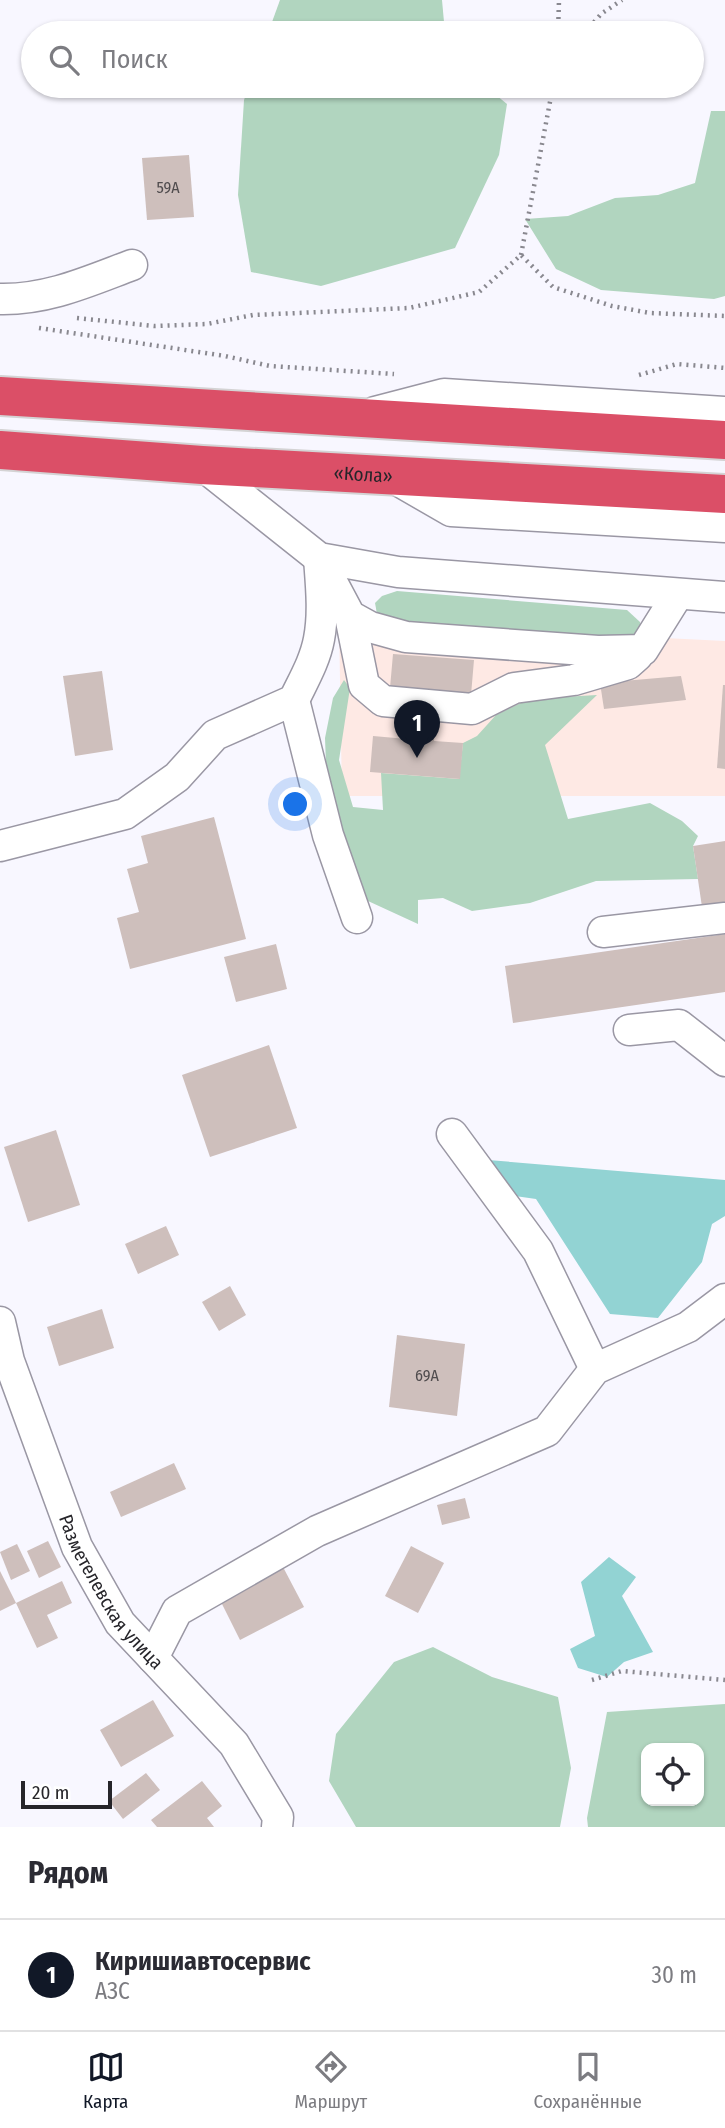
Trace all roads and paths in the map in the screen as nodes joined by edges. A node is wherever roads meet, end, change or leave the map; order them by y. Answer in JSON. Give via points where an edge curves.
{"nodes":[{"id":1,"x":558,"y":0,"type":"edge"},
{"id":2,"x":622,"y":0,"type":"edge"},
{"id":3,"x":558,"y":21,"type":"edge"},
{"id":4,"x":595,"y":21,"type":"edge"},
{"id":5,"x":551,"y":98,"type":"edge"},
{"id":6,"x":521,"y":255,"type":"junction"},
{"id":7,"x":132,"y":265,"type":"dead end"},
{"id":8,"x":0,"y":299,"type":"edge"},
{"id":9,"x":725,"y":316,"type":"edge"},
{"id":10,"x":71,"y":318,"type":"dead end"},
{"id":11,"x":33,"y":327,"type":"dead end"},
{"id":12,"x":725,"y":368,"type":"edge"},
{"id":13,"x":399,"y":374,"type":"dead end"},
{"id":14,"x":628,"y":379,"type":"dead end"},
{"id":15,"x":0,"y":396,"type":"edge"},
{"id":16,"x":725,"y":412,"type":"edge"},
{"id":17,"x":356,"y":416,"type":"junction"},
{"id":18,"x":725,"y":440,"type":"edge"},
{"id":19,"x":0,"y":450,"type":"edge"},
{"id":20,"x":202,"y":465,"type":"junction"},
{"id":21,"x":388,"y":475,"type":"junction"},
{"id":22,"x":725,"y":494,"type":"edge"},
{"id":23,"x":725,"y":527,"type":"edge"},
{"id":24,"x":319,"y":558,"type":"junction"},
{"id":25,"x":678,"y":594,"type":"junction"},
{"id":26,"x":725,"y":597,"type":"edge"},
{"id":27,"x":350,"y":616,"type":"junction"},
{"id":28,"x":643,"y":650,"type":"junction"},
{"id":29,"x":294,"y":700,"type":"junction"},
{"id":30,"x":0,"y":845,"type":"edge"},
{"id":31,"x":357,"y":918,"type":"dead end"},
{"id":32,"x":725,"y":918,"type":"edge"},
{"id":33,"x":603,"y":932,"type":"dead end"},
{"id":34,"x":629,"y":1030,"type":"dead end"},
{"id":35,"x":725,"y":1061,"type":"edge"},
{"id":36,"x":452,"y":1135,"type":"dead end"},
{"id":37,"x":725,"y":1299,"type":"edge"},
{"id":38,"x":0,"y":1322,"type":"edge"},
{"id":39,"x":595,"y":1370,"type":"junction"},
{"id":40,"x":153,"y":1658,"type":"junction"},
{"id":41,"x":592,"y":1680,"type":"dead end"},
{"id":42,"x":725,"y":1680,"type":"edge"},
{"id":43,"x":277,"y":1827,"type":"edge"}],
"edges":[{"from":1,"to":3,"type":"path"},
{"from":2,"to":4,"type":"path"},
{"from":5,"to":6,"type":"path"},
{"from":6,"to":9,"type":"path","via":[[553,287],[612,306],[650,313]]},
{"from":6,"to":10,"type":"path","via":[[480,292],[409,308],[253,315],[167,326]]},
{"from":7,"to":8,"type":"street","via":[[51,295]]},
{"from":11,"to":13,"type":"path","via":[[270,366]]},
{"from":12,"to":14,"type":"path","via":[[677,365]]},
{"from":15,"to":17,"type":"highway"},
{"from":16,"to":17,"type":"street","via":[[444,394]]},
{"from":17,"to":18,"type":"highway"},
{"from":19,"to":20,"type":"highway","name":"«Кола»"},
{"from":20,"to":21,"type":"highway","name":"«Кола»"},
{"from":20,"to":24,"type":"street"},
{"from":21,"to":22,"type":"highway","name":"«Кола»"},
{"from":21,"to":23,"type":"street","via":[[451,511]]},
{"from":24,"to":25,"type":"street","via":[[398,572]]},
{"from":24,"to":27,"type":"street"},
{"from":24,"to":29,"type":"street","via":[[319,640]]},
{"from":25,"to":26,"type":"street"},
{"from":25,"to":28,"type":"street"},
{"from":27,"to":28,"type":"street","via":[[370,627],[406,636],[598,651]]},
{"from":27,"to":28,"type":"street","via":[[364,685],[383,701],[472,709],[514,688],[574,680],[628,664]]},
{"from":29,"to":30,"type":"street","via":[[215,735],[177,777],[125,814]]},
{"from":29,"to":31,"type":"street","via":[[328,835]]},
{"from":32,"to":33,"type":"street"},
{"from":34,"to":35,"type":"street","via":[[679,1025]]},
{"from":36,"to":39,"type":"street","via":[[538,1251]]},
{"from":37,"to":39,"type":"street","via":[[688,1327]]},
{"from":38,"to":40,"type":"street","name":"Разметелевская улица","via":[[9,1362],[77,1547],[120,1623]]},
{"from":39,"to":40,"type":"street","via":[[547,1432],[317,1531],[177,1611]]},
{"from":40,"to":43,"type":"street","name":"Разметелевская улица","via":[[234,1744],[278,1817]]},
{"from":41,"to":42,"type":"path","via":[[622,1671]]}]}
